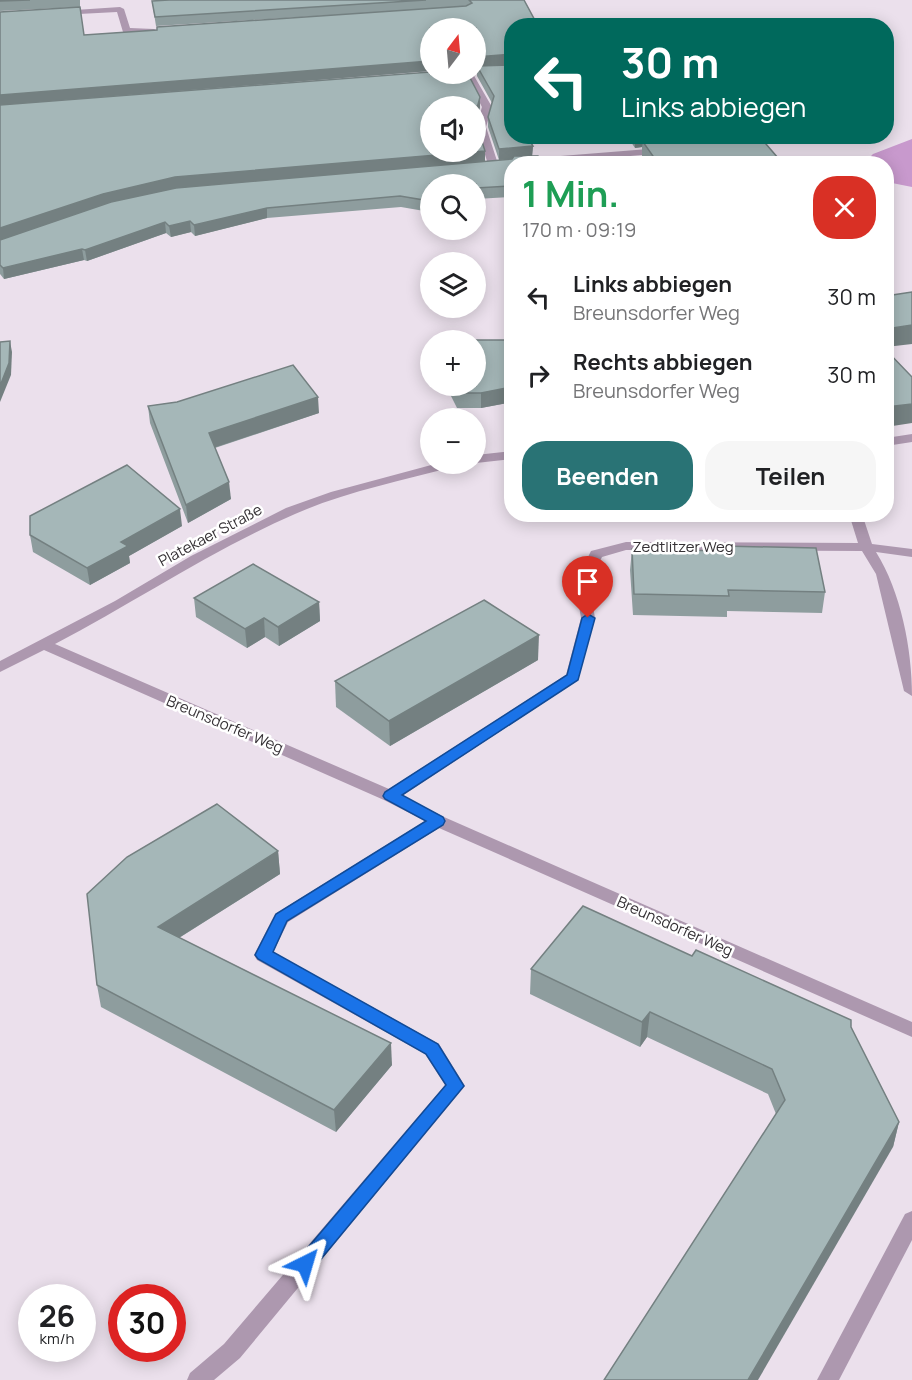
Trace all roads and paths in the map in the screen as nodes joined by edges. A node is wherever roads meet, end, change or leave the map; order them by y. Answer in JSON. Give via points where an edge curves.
{"nodes":[{"id":1,"x":55,"y":13,"type":"edge"},
{"id":2,"x":168,"y":31,"type":"edge"},
{"id":3,"x":474,"y":84,"type":"edge"},
{"id":4,"x":672,"y":150,"type":"edge"},
{"id":5,"x":594,"y":156,"type":"edge"},
{"id":6,"x":504,"y":163,"type":"edge"},
{"id":7,"x":482,"y":166,"type":"edge"},
{"id":8,"x":912,"y":438,"type":"edge"},
{"id":9,"x":894,"y":441,"type":"edge"},
{"id":10,"x":504,"y":456,"type":"edge"},
{"id":11,"x":486,"y":458,"type":"edge"},
{"id":12,"x":420,"y":472,"type":"edge"},
{"id":13,"x":858,"y":522,"type":"edge"},
{"id":14,"x":866,"y":547,"type":"junction"},
{"id":15,"x":912,"y":553,"type":"edge"},
{"id":16,"x":45,"y":645,"type":"junction"},
{"id":17,"x":0,"y":667,"type":"edge"},
{"id":18,"x":911,"y":682,"type":"edge"},
{"id":19,"x":390,"y":796,"type":"junction"},
{"id":20,"x":438,"y":821,"type":"junction"},
{"id":21,"x":912,"y":1030,"type":"edge"},
{"id":22,"x":912,"y":1220,"type":"edge"},
{"id":23,"x":198,"y":1380,"type":"edge"},
{"id":24,"x":828,"y":1380,"type":"edge"}],
"edges":[{"from":1,"to":2,"type":"street","via":[[120,9],[126,30]]},
{"from":3,"to":6,"type":"street","via":[[487,107],[481,126]]},
{"from":4,"to":5,"type":"street"},
{"from":6,"to":7,"type":"street"},
{"from":8,"to":9,"type":"street"},
{"from":10,"to":11,"type":"street"},
{"from":12,"to":16,"type":"street","name":"Platekaer Straße","via":[[291,511],[196,559]]},
{"from":13,"to":14,"type":"street"},
{"from":14,"to":15,"type":"street","name":"Zedtlitzer Weg"},
{"from":14,"to":18,"type":"street","via":[[883,574]]},
{"from":14,"to":19,"type":"street","name":"Zedtlitzer Weg","via":[[626,546],[596,554],[582,584],[588,618],[573,677]]},
{"from":16,"to":17,"type":"street","name":"Platekaer Straße"},
{"from":16,"to":19,"type":"street","name":"Breunsdorfer Weg"},
{"from":19,"to":20,"type":"street","name":"Breunsdorfer Weg"},
{"from":20,"to":21,"type":"street","name":"Breunsdorfer Weg"},
{"from":20,"to":23,"type":"street","via":[[281,918],[263,955],[432,1049],[456,1086],[232,1351]]},
{"from":22,"to":24,"type":"street"}]}
